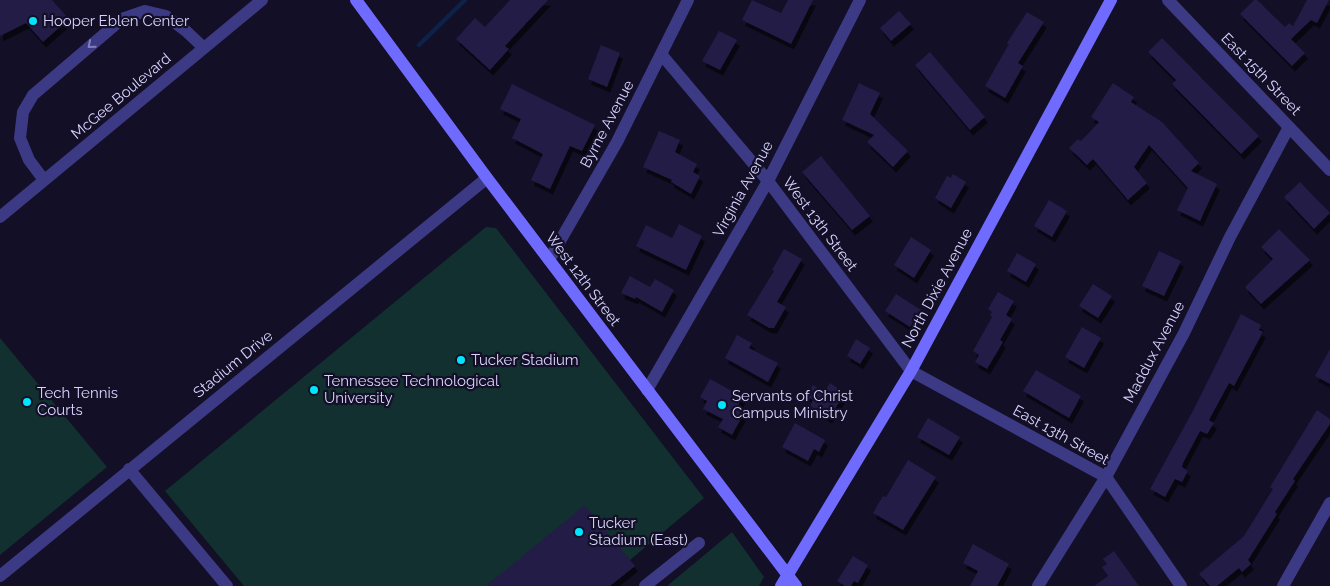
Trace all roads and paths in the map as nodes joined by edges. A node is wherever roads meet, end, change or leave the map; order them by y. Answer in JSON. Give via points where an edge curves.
{"nodes":[{"id":1,"x":262,"y":0,"type":"edge"},
{"id":2,"x":356,"y":0,"type":"edge"},
{"id":3,"x":688,"y":0,"type":"edge"},
{"id":4,"x":860,"y":0,"type":"edge"},
{"id":5,"x":1111,"y":0,"type":"edge"},
{"id":6,"x":1168,"y":0,"type":"edge"},
{"id":7,"x":204,"y":48,"type":"junction"},
{"id":8,"x":661,"y":54,"type":"junction"},
{"id":9,"x":1289,"y":126,"type":"junction"},
{"id":10,"x":1330,"y":170,"type":"edge"},
{"id":11,"x":487,"y":178,"type":"junction"},
{"id":12,"x":44,"y":180,"type":"junction"},
{"id":13,"x":768,"y":182,"type":"junction"},
{"id":14,"x":0,"y":217,"type":"edge"},
{"id":15,"x":549,"y":260,"type":"junction"},
{"id":16,"x":911,"y":370,"type":"junction"},
{"id":17,"x":647,"y":390,"type":"junction"},
{"id":18,"x":129,"y":469,"type":"junction"},
{"id":19,"x":1106,"y":477,"type":"junction"},
{"id":20,"x":1330,"y":503,"type":"edge"},
{"id":21,"x":698,"y":543,"type":"dead end"},
{"id":22,"x":0,"y":576,"type":"edge"},
{"id":23,"x":784,"y":580,"type":"edge"},
{"id":24,"x":227,"y":586,"type":"edge"},
{"id":25,"x":645,"y":586,"type":"edge"},
{"id":26,"x":796,"y":586,"type":"edge"},
{"id":27,"x":1038,"y":586,"type":"edge"},
{"id":28,"x":1182,"y":586,"type":"edge"},
{"id":29,"x":1283,"y":586,"type":"edge"}],
"edges":[{"from":1,"to":7,"type":"street","name":"McGee Boulevard"},
{"from":2,"to":11,"type":"street","name":"West 12th Street"},
{"from":3,"to":8,"type":"street","name":"Byrne Avenue"},
{"from":4,"to":13,"type":"street","name":"Virginia Avenue"},
{"from":5,"to":16,"type":"street","name":"North Dixie Avenue"},
{"from":6,"to":9,"type":"street","name":"East 15th Street"},
{"from":7,"to":12,"type":"street","name":"McGee Boulevard"},
{"from":7,"to":12,"type":"street","one_way":true,"via":[[166,16],[145,11],[122,19],[33,95],[23,112],[20,138],[29,160]]},
{"from":8,"to":13,"type":"street","name":"West 13th Street"},
{"from":8,"to":15,"type":"street","name":"Byrne Avenue","via":[[617,142]]},
{"from":9,"to":10,"type":"street","name":"East 15th Street"},
{"from":9,"to":19,"type":"street","name":"Maddux Avenue","via":[[1184,333]]},
{"from":11,"to":15,"type":"street","name":"West 12th Street"},
{"from":11,"to":18,"type":"street","name":"Stadium Drive"},
{"from":12,"to":14,"type":"street","name":"McGee Boulevard"},
{"from":13,"to":16,"type":"street","name":"West 13th Street"},
{"from":13,"to":17,"type":"street","name":"Virginia Avenue"},
{"from":15,"to":17,"type":"street","name":"West 12th Street"},
{"from":16,"to":19,"type":"street","name":"East 13th Street"},
{"from":16,"to":23,"type":"street","name":"North Dixie Avenue"},
{"from":17,"to":23,"type":"street","name":"West 12th Street"},
{"from":18,"to":22,"type":"street","name":"Stadium Drive"},
{"from":18,"to":24,"type":"street"},
{"from":19,"to":27,"type":"street","name":"Maddux Avenue"},
{"from":19,"to":28,"type":"street","name":"East 13th Street"},
{"from":20,"to":29,"type":"street"},
{"from":21,"to":25,"type":"street"},
{"from":23,"to":26,"type":"street","name":"West 12th Street"}]}
